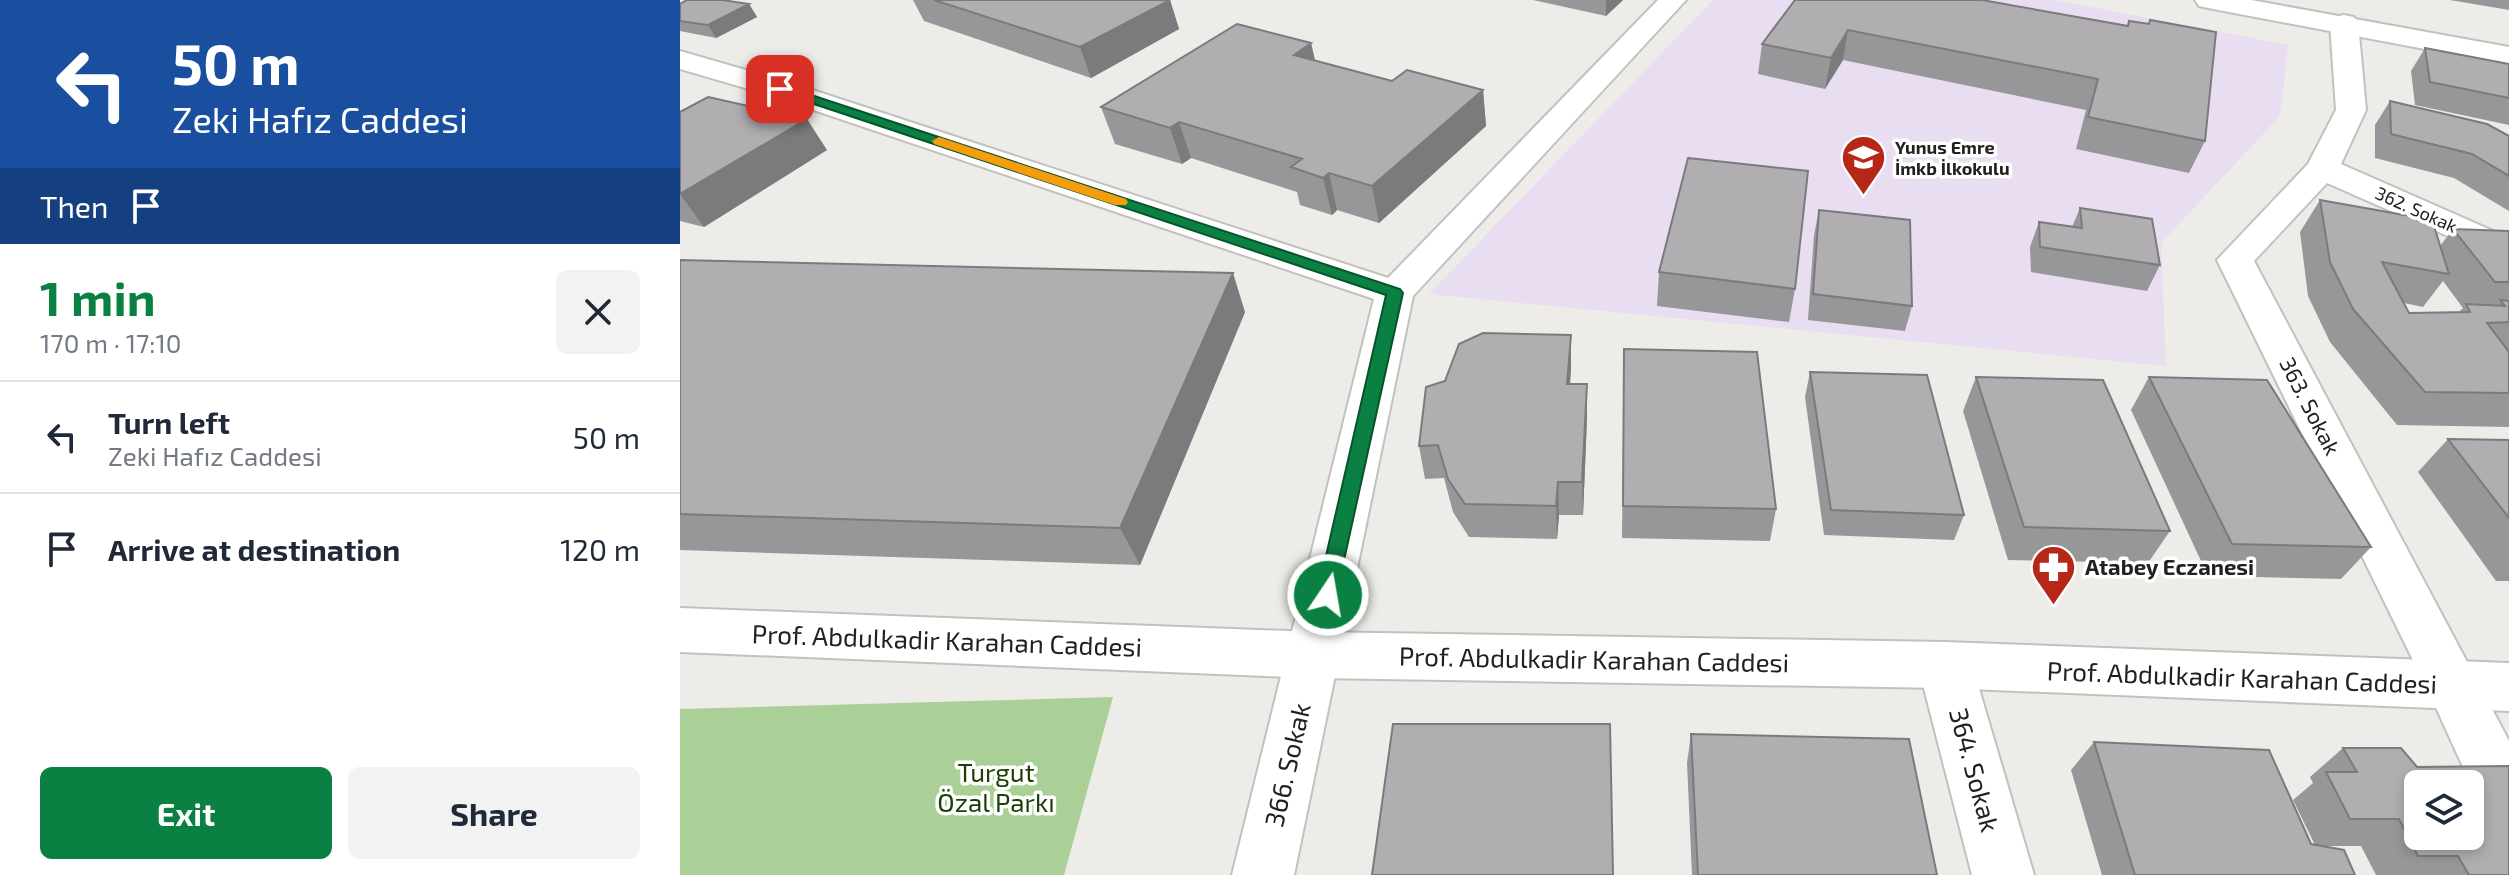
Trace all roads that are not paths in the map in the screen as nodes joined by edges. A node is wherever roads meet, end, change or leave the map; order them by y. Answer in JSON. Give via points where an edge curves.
{"nodes":[{"id":1,"x":1673,"y":0,"type":"edge"},
{"id":2,"x":2208,"y":0,"type":"edge"},
{"id":3,"x":2453,"y":19,"type":"dead end"},
{"id":4,"x":2344,"y":23,"type":"junction"},
{"id":5,"x":2509,"y":32,"type":"edge"},
{"id":6,"x":2509,"y":56,"type":"edge"},
{"id":7,"x":680,"y":60,"type":"edge"},
{"id":8,"x":715,"y":70,"type":"junction"},
{"id":9,"x":680,"y":95,"type":"edge"},
{"id":10,"x":2322,"y":168,"type":"junction"},
{"id":11,"x":2509,"y":252,"type":"edge"},
{"id":12,"x":1395,"y":293,"type":"junction"},
{"id":13,"x":680,"y":630,"type":"edge"},
{"id":14,"x":1314,"y":655,"type":"junction"},
{"id":15,"x":1945,"y":665,"type":"junction"},
{"id":16,"x":2454,"y":687,"type":"junction"},
{"id":17,"x":2509,"y":687,"type":"edge"},
{"id":18,"x":2509,"y":802,"type":"edge"},
{"id":19,"x":1263,"y":875,"type":"edge"},
{"id":20,"x":2003,"y":875,"type":"edge"}],
"edges":[{"from":1,"to":12,"type":"street"},
{"from":2,"to":4,"type":"street"},
{"from":3,"to":5,"type":"street"},
{"from":4,"to":6,"type":"street"},
{"from":4,"to":10,"type":"street","name":"363. Sokak","via":[[2351,110]]},
{"from":7,"to":8,"type":"street"},
{"from":8,"to":9,"type":"street"},
{"from":8,"to":12,"type":"street"},
{"from":10,"to":11,"type":"street","name":"362. Sokak"},
{"from":10,"to":16,"type":"street","name":"363. Sokak","via":[[2235,260]]},
{"from":12,"to":14,"type":"street","name":"366. Sokak"},
{"from":13,"to":14,"type":"street","name":"Prof. Abdulkadir Karahan Caddesi"},
{"from":14,"to":15,"type":"street","name":"Prof. Abdulkadir Karahan Caddesi"},
{"from":14,"to":19,"type":"street","name":"366. Sokak"},
{"from":15,"to":16,"type":"street","name":"Prof. Abdulkadir Karahan Caddesi"},
{"from":15,"to":20,"type":"street","name":"364. Sokak"},
{"from":16,"to":17,"type":"street","name":"Prof. Abdulkadir Karahan Caddesi"},
{"from":16,"to":18,"type":"street","name":"363. Sokak"}]}
